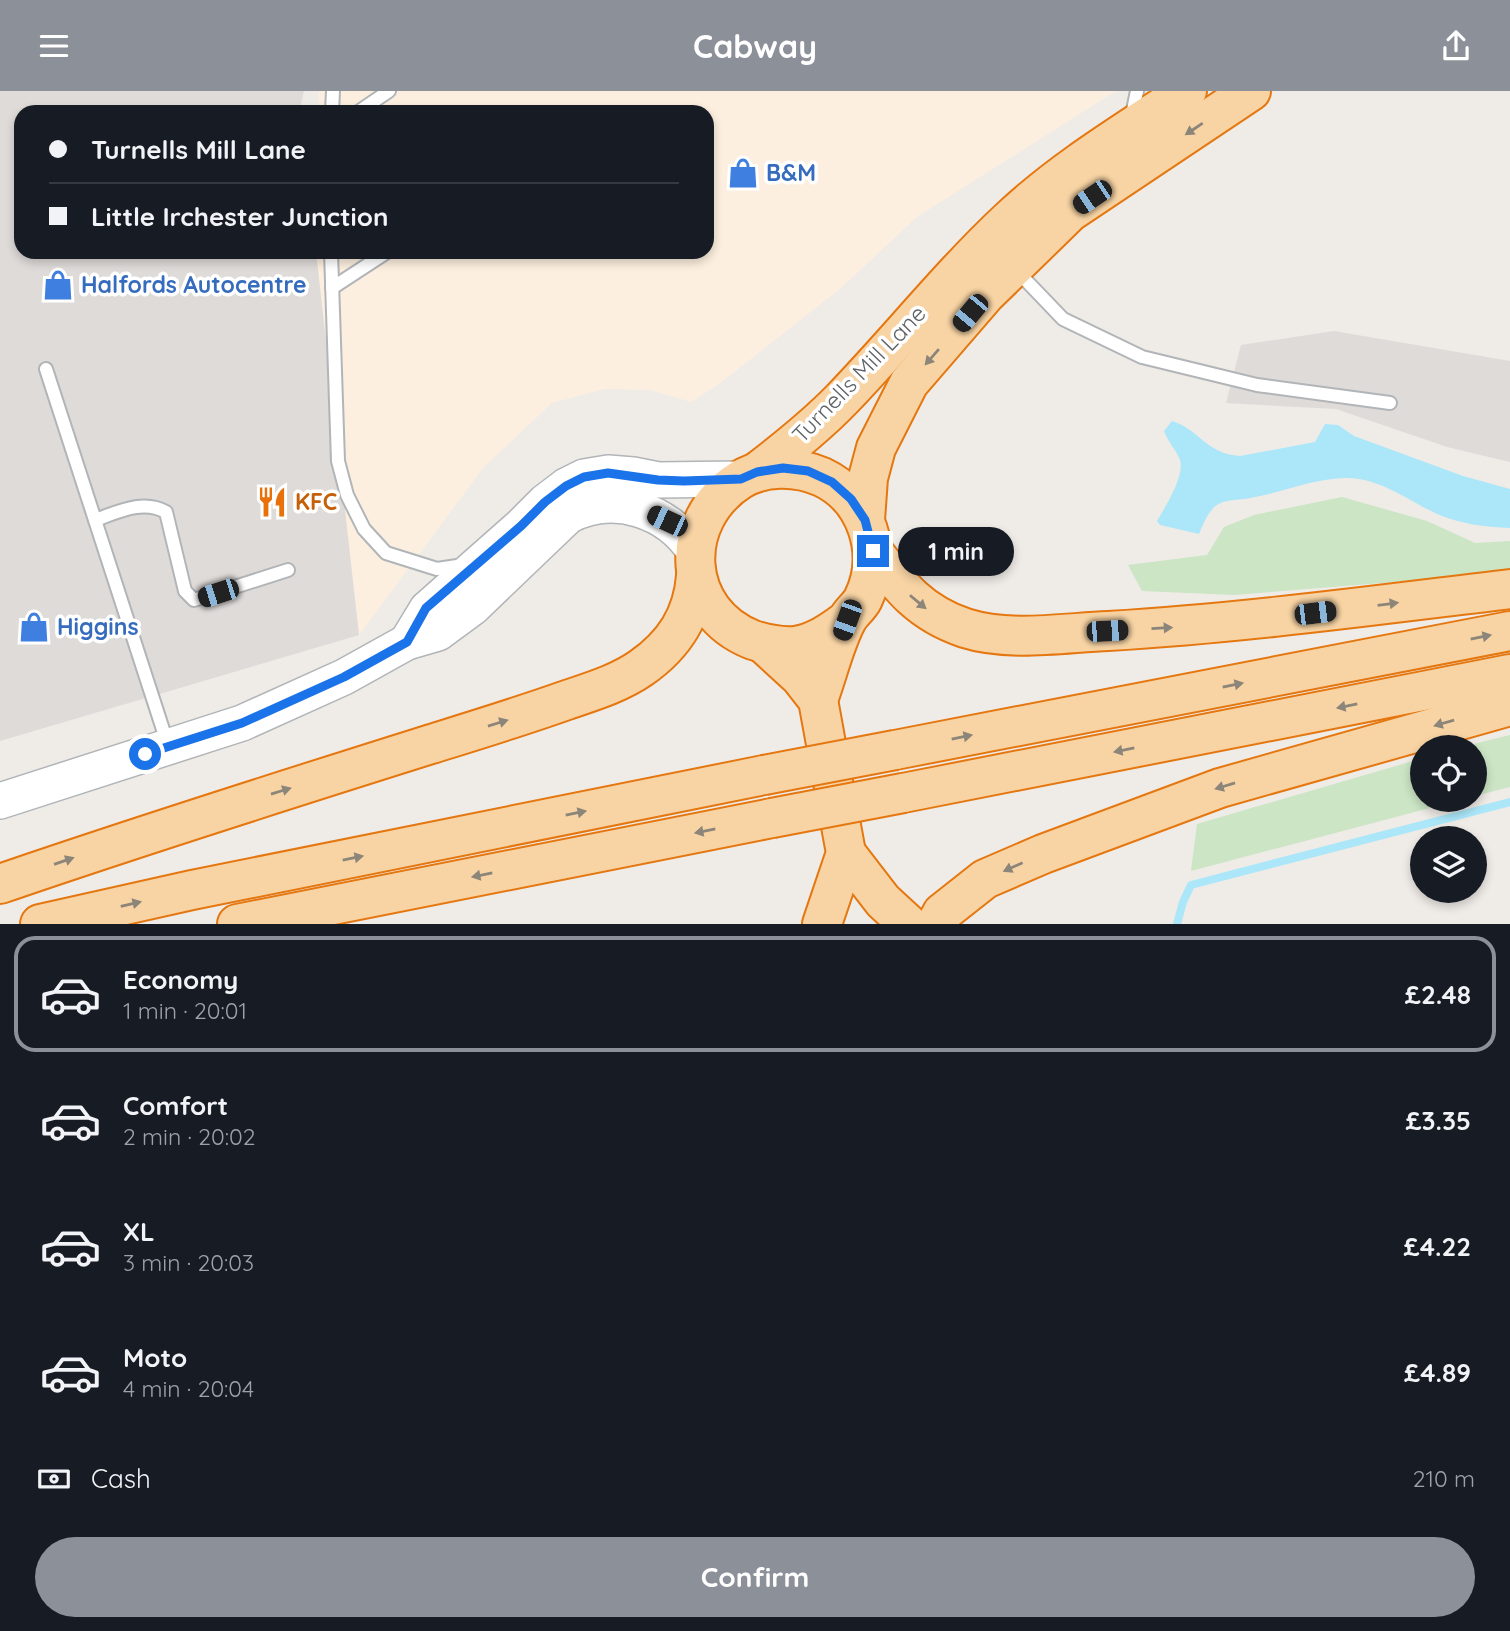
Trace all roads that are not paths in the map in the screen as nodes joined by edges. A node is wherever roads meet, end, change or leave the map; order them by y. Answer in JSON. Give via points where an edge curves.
{"nodes":[{"id":1,"x":389,"y":91,"type":"edge"},
{"id":2,"x":1138,"y":91,"type":"edge"},
{"id":3,"x":1187,"y":91,"type":"edge"},
{"id":4,"x":1251,"y":91,"type":"edge"},
{"id":5,"x":368,"y":105,"type":"edge"},
{"id":6,"x":1126,"y":132,"type":"junction"},
{"id":7,"x":331,"y":259,"type":"edge"},
{"id":8,"x":376,"y":259,"type":"edge"},
{"id":9,"x":1012,"y":266,"type":"junction"},
{"id":10,"x":332,"y":288,"type":"junction"},
{"id":11,"x":46,"y":369,"type":"dead end"},
{"id":12,"x":1391,"y":403,"type":"dead end"},
{"id":13,"x":749,"y":476,"type":"junction"},
{"id":14,"x":95,"y":520,"type":"junction"},
{"id":15,"x":869,"y":536,"type":"junction"},
{"id":16,"x":478,"y":563,"type":"junction"},
{"id":17,"x":695,"y":564,"type":"junction"},
{"id":18,"x":288,"y":570,"type":"dead end"},
{"id":19,"x":1510,"y":589,"type":"edge"},
{"id":20,"x":847,"y":620,"type":"junction"},
{"id":21,"x":1510,"y":631,"type":"edge"},
{"id":22,"x":407,"y":642,"type":"junction"},
{"id":23,"x":764,"y":644,"type":"junction"},
{"id":24,"x":1510,"y":674,"type":"edge"},
{"id":25,"x":818,"y":700,"type":"junction"},
{"id":26,"x":1510,"y":706,"type":"edge"},
{"id":27,"x":169,"y":746,"type":"junction"},
{"id":28,"x":0,"y":800,"type":"edge"},
{"id":29,"x":846,"y":853,"type":"junction"},
{"id":30,"x":0,"y":884,"type":"edge"},
{"id":31,"x":40,"y":924,"type":"edge"},
{"id":32,"x":237,"y":924,"type":"edge"},
{"id":33,"x":822,"y":924,"type":"edge"},
{"id":34,"x":908,"y":924,"type":"edge"},
{"id":35,"x":936,"y":924,"type":"edge"}],
"edges":[{"from":1,"to":5,"type":"lane"},
{"from":2,"to":6,"type":"lane"},
{"from":3,"to":6,"type":"highway","name":"Turnells Mill Lane"},
{"from":4,"to":9,"type":"highway","name":"Turnells Mill Lane","one_way":true,"via":[[1070,212]]},
{"from":6,"to":13,"type":"highway","name":"Turnells Mill Lane","via":[[1073,167],[1011,218],[843,399]]},
{"from":7,"to":10,"type":"lane"},
{"from":8,"to":10,"type":"lane"},
{"from":9,"to":12,"type":"lane","via":[[1063,319],[1142,357],[1258,385]]},
{"from":9,"to":15,"type":"highway","name":"Turnells Mill Lane","one_way":true,"via":[[909,383],[876,448],[868,478]]},
{"from":10,"to":16,"type":"lane","via":[[338,461],[347,495],[364,529],[386,553],[437,569]]},
{"from":11,"to":14,"type":"lane"},
{"from":13,"to":15,"type":"highway","via":[[783,468],[808,471],[832,482],[851,499]]},
{"from":13,"to":16,"type":"main road","via":[[658,480],[608,473],[584,477],[545,502]]},
{"from":13,"to":17,"type":"highway","via":[[718,498],[702,523]]},
{"from":14,"to":18,"type":"lane","via":[[136,507],[154,505],[166,512],[185,591],[194,600]]},
{"from":14,"to":27,"type":"lane"},
{"from":15,"to":19,"type":"highway","one_way":true,"via":[[898,583],[919,605],[968,629],[997,633],[1204,626]]},
{"from":15,"to":20,"type":"highway","via":[[871,576],[862,600]]},
{"from":16,"to":22,"type":"main road","via":[[426,608]]},
{"from":17,"to":22,"type":"main road","via":[[685,536],[667,521],[623,506],[583,508],[568,516],[472,608],[438,633]]},
{"from":17,"to":23,"type":"highway","via":[[702,593],[717,617],[739,634]]},
{"from":30,"to":17,"type":"highway","one_way":true,"via":[[610,685],[642,668],[683,626],[694,599]]},
{"from":20,"to":23,"type":"highway","via":[[823,637],[794,646]]},
{"from":20,"to":25,"type":"highway"},
{"from":31,"to":21,"type":"highway","one_way":true,"bridge":true,"via":[[764,775]]},
{"from":22,"to":27,"type":"main road","via":[[344,677],[242,723]]},
{"from":23,"to":25,"type":"highway"},
{"from":24,"to":32,"type":"highway","one_way":true,"bridge":true},
{"from":25,"to":29,"type":"highway"},
{"from":26,"to":35,"type":"highway","one_way":true,"via":[[1220,788],[1043,854],[985,879],[942,913]]},
{"from":27,"to":28,"type":"main road"},
{"from":29,"to":33,"type":"highway"},
{"from":29,"to":34,"type":"highway","via":[[883,901]]}]}
